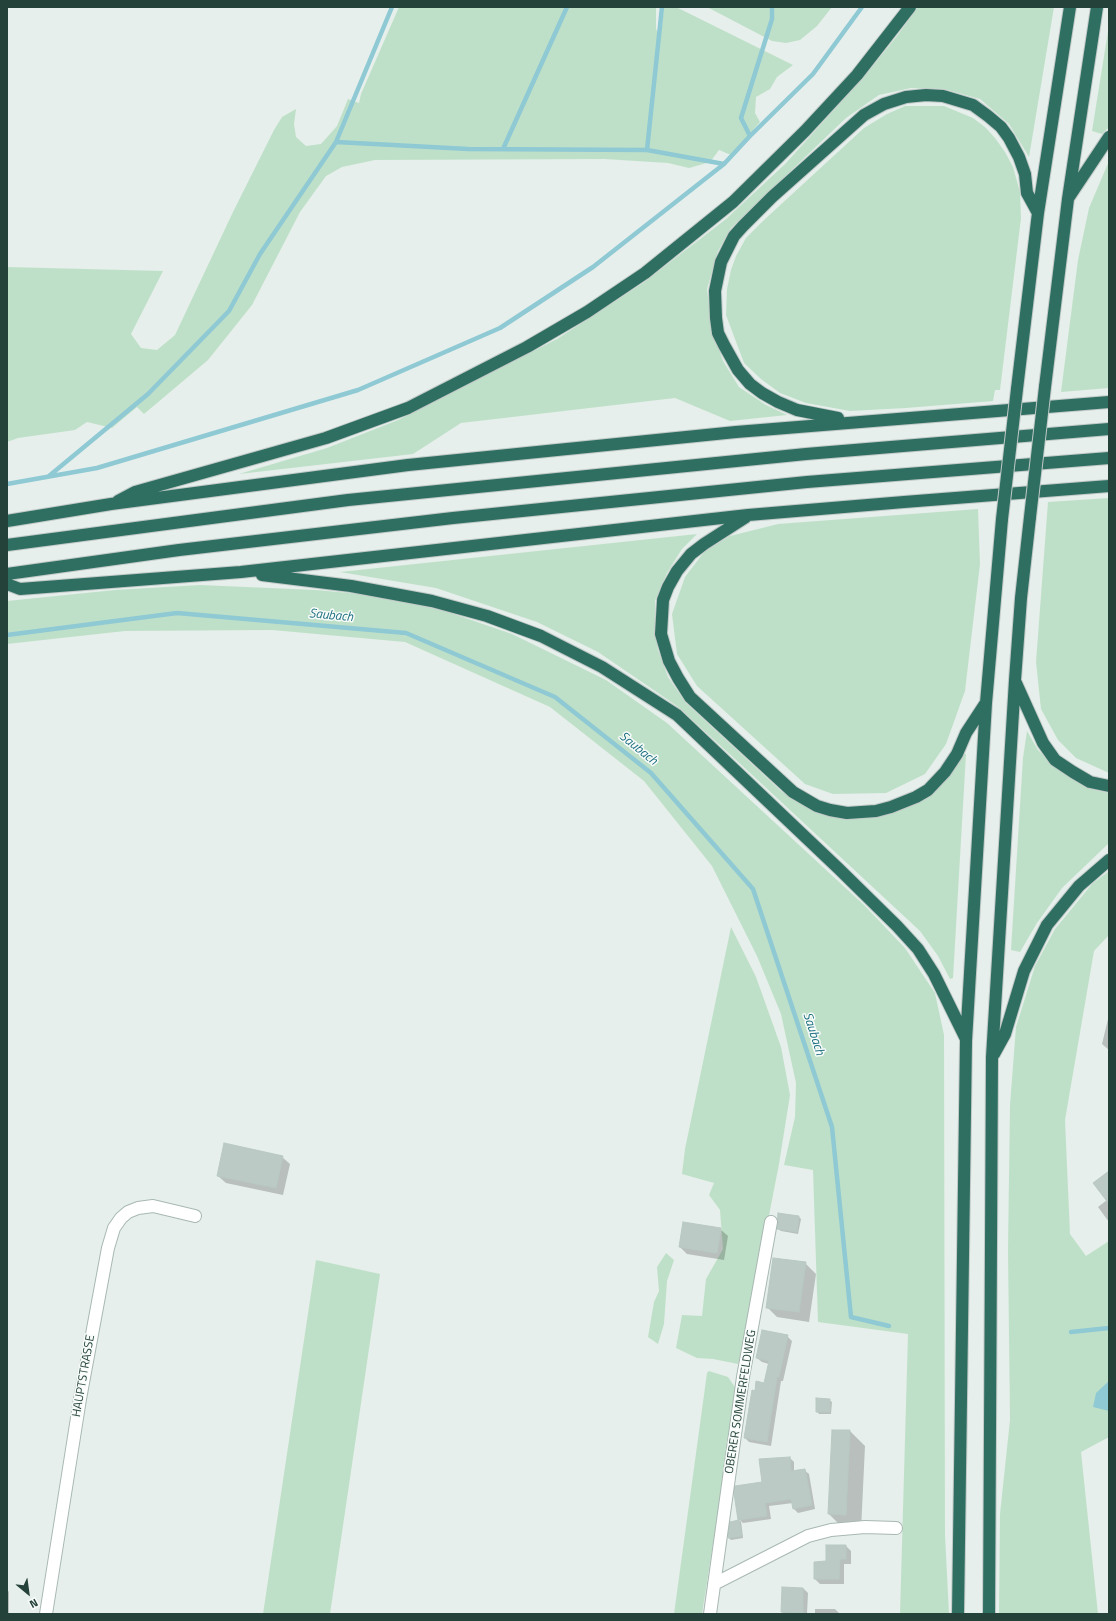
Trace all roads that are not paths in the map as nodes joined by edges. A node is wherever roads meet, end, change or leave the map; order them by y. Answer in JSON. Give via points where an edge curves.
{"nodes":[{"id":1,"x":910,"y":7,"type":"edge"},
{"id":2,"x":1070,"y":7,"type":"edge"},
{"id":3,"x":1097,"y":7,"type":"edge"},
{"id":4,"x":1109,"y":136,"type":"edge"},
{"id":5,"x":1068,"y":199,"type":"junction"},
{"id":6,"x":1038,"y":213,"type":"junction"},
{"id":7,"x":1109,"y":402,"type":"edge"},
{"id":8,"x":857,"y":421,"type":"junction"},
{"id":9,"x":1109,"y":429,"type":"edge"},
{"id":10,"x":1109,"y":458,"type":"edge"},
{"id":11,"x":1109,"y":486,"type":"edge"},
{"id":12,"x":111,"y":504,"type":"junction"},
{"id":13,"x":748,"y":516,"type":"junction"},
{"id":14,"x":7,"y":521,"type":"edge"},
{"id":15,"x":7,"y":545,"type":"edge"},
{"id":16,"x":241,"y":572,"type":"junction"},
{"id":17,"x":7,"y":574,"type":"edge"},
{"id":18,"x":7,"y":584,"type":"edge"},
{"id":19,"x":1015,"y":680,"type":"junction"},
{"id":20,"x":986,"y":702,"type":"junction"},
{"id":21,"x":1109,"y":786,"type":"edge"},
{"id":22,"x":1109,"y":860,"type":"edge"},
{"id":23,"x":966,"y":1040,"type":"junction"},
{"id":24,"x":992,"y":1057,"type":"junction"},
{"id":25,"x":195,"y":1216,"type":"dead end"},
{"id":26,"x":771,"y":1222,"type":"dead end"},
{"id":27,"x":896,"y":1528,"type":"dead end"},
{"id":28,"x":714,"y":1584,"type":"junction"},
{"id":29,"x":46,"y":1614,"type":"edge"},
{"id":30,"x":710,"y":1614,"type":"edge"},
{"id":31,"x":958,"y":1614,"type":"edge"},
{"id":32,"x":989,"y":1614,"type":"edge"}],
"edges":[{"from":1,"to":12,"type":"highway","via":[[857,75],[805,132],[733,202],[645,273],[587,312],[527,347],[408,408],[326,438],[134,492]]},
{"from":2,"to":6,"type":"highway"},
{"from":3,"to":5,"type":"highway"},
{"from":4,"to":5,"type":"highway"},
{"from":5,"to":19,"type":"highway","bridge":true,"via":[[1030,516]]},
{"from":6,"to":8,"type":"highway","via":[[1027,193],[1025,174],[1019,157],[1001,127],[972,105],[943,96],[926,94],[906,97],[864,115],[772,197],[734,236],[721,262],[714,304],[718,333],[730,358],[750,384],[778,402],[802,412]]},
{"from":6,"to":20,"type":"highway","bridge":true,"via":[[1002,518]]},
{"from":7,"to":8,"type":"highway"},
{"from":8,"to":12,"type":"highway","via":[[408,465]]},
{"from":9,"to":15,"type":"highway","via":[[806,454],[348,500]]},
{"from":10,"to":17,"type":"highway","via":[[808,482],[453,518],[179,550]]},
{"from":11,"to":13,"type":"highway"},
{"from":12,"to":14,"type":"highway"},
{"from":13,"to":16,"type":"highway"},
{"from":13,"to":20,"type":"highway","via":[[691,554],[677,571],[663,600],[661,634],[669,661],[690,697],[793,792],[817,806],[847,813],[876,811],[916,797],[928,790],[945,772]]},
{"from":16,"to":18,"type":"highway","via":[[20,589]]},
{"from":16,"to":23,"type":"highway","via":[[351,586],[432,601],[487,616],[540,636],[625,681],[676,715],[897,926],[918,949],[934,974]]},
{"from":19,"to":21,"type":"highway","via":[[1043,743],[1055,760],[1090,782]]},
{"from":19,"to":24,"type":"highway"},
{"from":20,"to":23,"type":"highway"},
{"from":22,"to":24,"type":"highway","via":[[1079,886],[1047,925],[1024,971],[1005,1034]]},
{"from":23,"to":31,"type":"highway"},
{"from":24,"to":32,"type":"highway"},
{"from":25,"to":29,"type":"street","name":"HAUPTSTRASSE","via":[[153,1206],[138,1208],[128,1212],[114,1228],[80,1399]]},
{"from":26,"to":28,"type":"street","name":"OBERER SOMMERFELDWEG","via":[[743,1377]]},
{"from":27,"to":28,"type":"street","via":[[831,1530],[808,1536]]},
{"from":28,"to":30,"type":"street","name":"OBERER SOMMERFELDWEG"}]}
